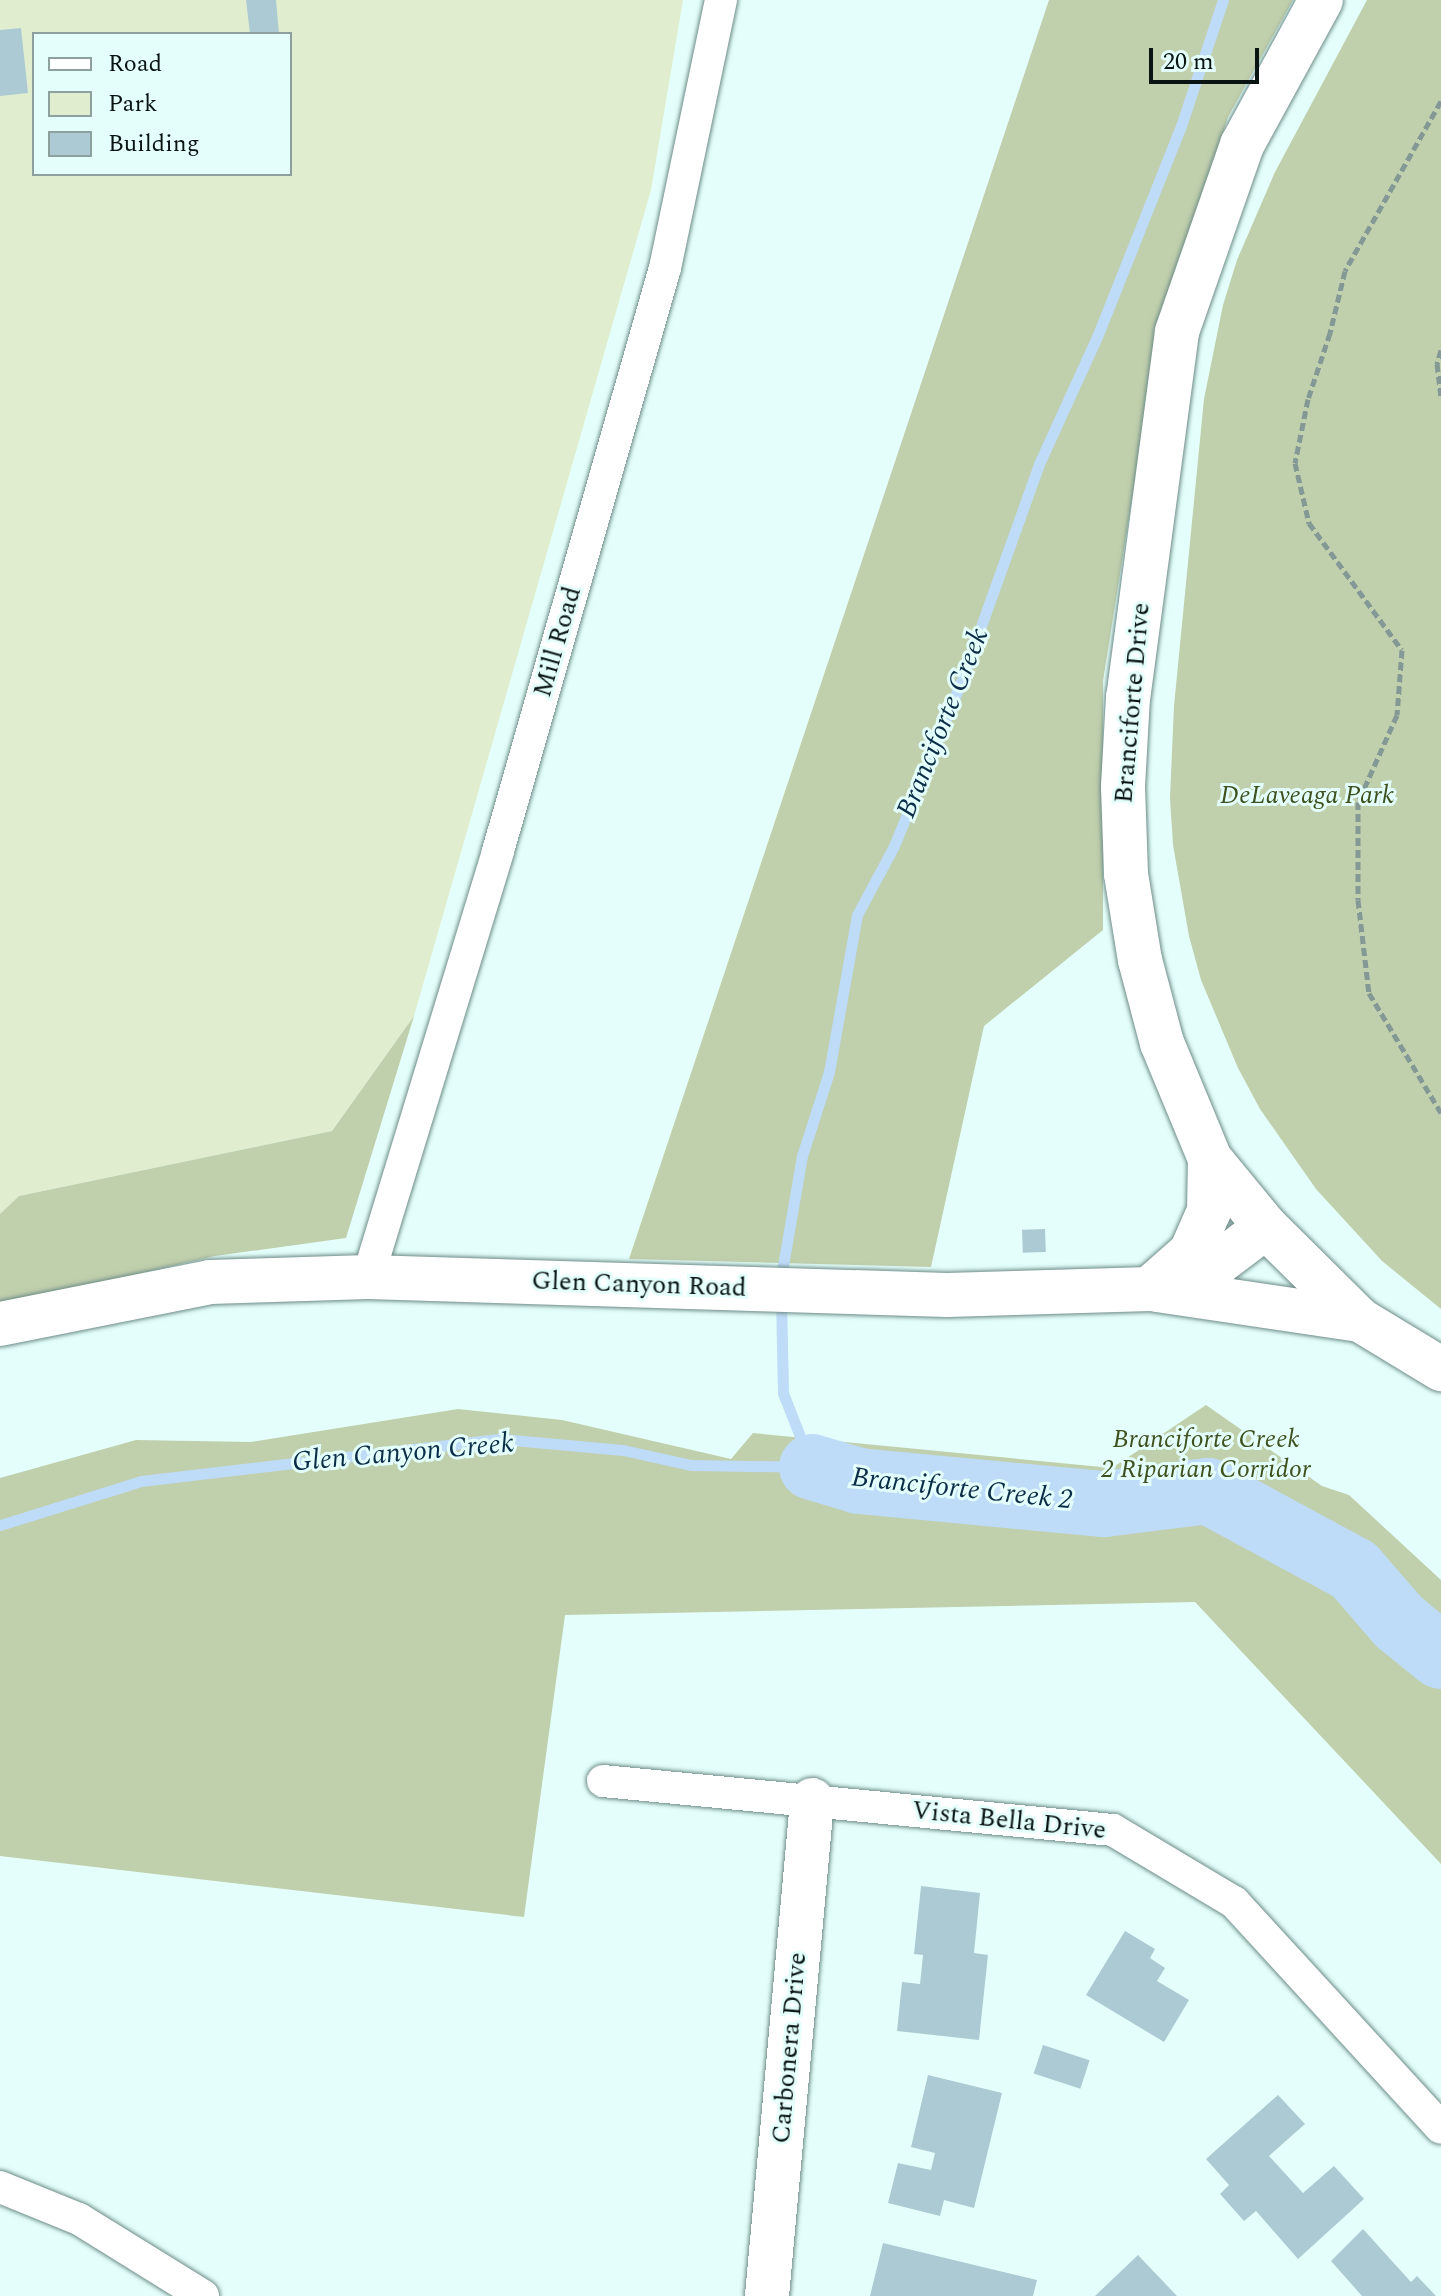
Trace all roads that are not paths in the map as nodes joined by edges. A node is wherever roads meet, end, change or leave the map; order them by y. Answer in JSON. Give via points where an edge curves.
{"nodes":[{"id":1,"x":721,"y":0,"type":"edge"},
{"id":2,"x":1321,"y":0,"type":"edge"},
{"id":3,"x":1210,"y":1159,"type":"junction"},
{"id":4,"x":1266,"y":1227,"type":"junction"},
{"id":5,"x":368,"y":1277,"type":"junction"},
{"id":6,"x":1150,"y":1289,"type":"junction"},
{"id":7,"x":1360,"y":1320,"type":"junction"},
{"id":8,"x":0,"y":1324,"type":"edge"},
{"id":9,"x":1441,"y":1369,"type":"edge"},
{"id":10,"x":603,"y":1781,"type":"dead end"},
{"id":11,"x":812,"y":1800,"type":"junction"},
{"id":12,"x":1441,"y":2128,"type":"edge"},
{"id":13,"x":0,"y":2187,"type":"edge"},
{"id":14,"x":203,"y":2296,"type":"edge"},
{"id":15,"x":767,"y":2296,"type":"edge"}],
"edges":[{"from":1,"to":5,"type":"street","name":"Mill Road","via":[[665,268],[498,851]]},
{"from":2,"to":3,"type":"street","name":"Branciforte Drive","via":[[1242,145],[1177,332],[1128,697],[1126,874],[1140,960],[1162,1043]]},
{"from":3,"to":4,"type":"street","name":"Branciforte Drive"},
{"from":3,"to":6,"type":"street","via":[[1209,1211],[1191,1252]]},
{"from":4,"to":6,"type":"street","name":"Glen Canyon Road","via":[[1213,1267]]},
{"from":4,"to":7,"type":"street","name":"Branciforte Drive"},
{"from":5,"to":6,"type":"street","name":"Glen Canyon Road","via":[[947,1295]]},
{"from":5,"to":8,"type":"street","name":"Glen Canyon Road","via":[[210,1282]]},
{"from":6,"to":7,"type":"street"},
{"from":7,"to":9,"type":"street","name":"Branciforte Drive"},
{"from":10,"to":11,"type":"street","name":"Vista Bella Drive"},
{"from":11,"to":12,"type":"street","name":"Vista Bella Drive","via":[[1113,1830],[1234,1902]]},
{"from":11,"to":15,"type":"street","name":"Carbonera Drive"},
{"from":13,"to":14,"type":"street","via":[[79,2219]]}]}
